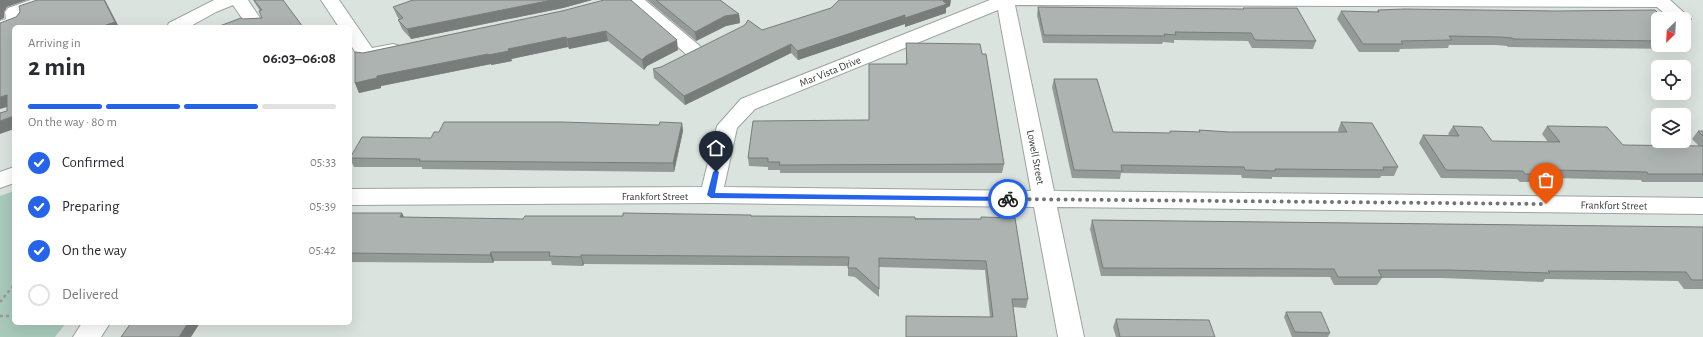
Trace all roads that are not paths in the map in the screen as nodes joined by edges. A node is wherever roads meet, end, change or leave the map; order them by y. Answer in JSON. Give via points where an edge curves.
{"nodes":[{"id":1,"x":48,"y":0,"type":"edge"},
{"id":2,"x":230,"y":0,"type":"edge"},
{"id":3,"x":239,"y":0,"type":"edge"},
{"id":4,"x":330,"y":0,"type":"edge"},
{"id":5,"x":634,"y":0,"type":"edge"},
{"id":6,"x":994,"y":2,"type":"edge"},
{"id":7,"x":1674,"y":12,"type":"edge"},
{"id":8,"x":180,"y":25,"type":"edge"},
{"id":9,"x":256,"y":25,"type":"edge"},
{"id":10,"x":347,"y":25,"type":"edge"},
{"id":11,"x":0,"y":27,"type":"edge"},
{"id":12,"x":352,"y":36,"type":"edge"},
{"id":13,"x":412,"y":46,"type":"edge"},
{"id":14,"x":357,"y":52,"type":"edge"},
{"id":15,"x":675,"y":61,"type":"edge"},
{"id":16,"x":12,"y":176,"type":"edge"},
{"id":17,"x":0,"y":180,"type":"edge"},
{"id":18,"x":711,"y":195,"type":"junction"},
{"id":19,"x":352,"y":197,"type":"edge"},
{"id":20,"x":1044,"y":199,"type":"junction"},
{"id":21,"x":1703,"y":206,"type":"edge"},
{"id":22,"x":95,"y":325,"type":"edge"},
{"id":23,"x":86,"y":337,"type":"edge"},
{"id":24,"x":1071,"y":337,"type":"edge"}],
"edges":[{"from":1,"to":11,"type":"street","via":[[14,12],[16,22]]},
{"from":2,"to":8,"type":"street"},
{"from":3,"to":9,"type":"street"},
{"from":4,"to":10,"type":"street"},
{"from":5,"to":15,"type":"street","via":[[701,47]]},
{"from":6,"to":7,"type":"street","via":[[1661,2]]},
{"from":6,"to":18,"type":"street","name":"Mar Vista Drive","via":[[748,104],[727,126]]},
{"from":6,"to":20,"type":"street","name":"Lowell Street"},
{"from":12,"to":14,"type":"street"},
{"from":13,"to":14,"type":"street","via":[[367,55]]},
{"from":16,"to":17,"type":"street"},
{"from":18,"to":19,"type":"street","name":"Frankfort Street"},
{"from":18,"to":20,"type":"street","name":"Frankfort Street"},
{"from":20,"to":21,"type":"street","name":"Frankfort Street"},
{"from":20,"to":24,"type":"street","name":"Lowell Street"},
{"from":22,"to":23,"type":"street"}]}
